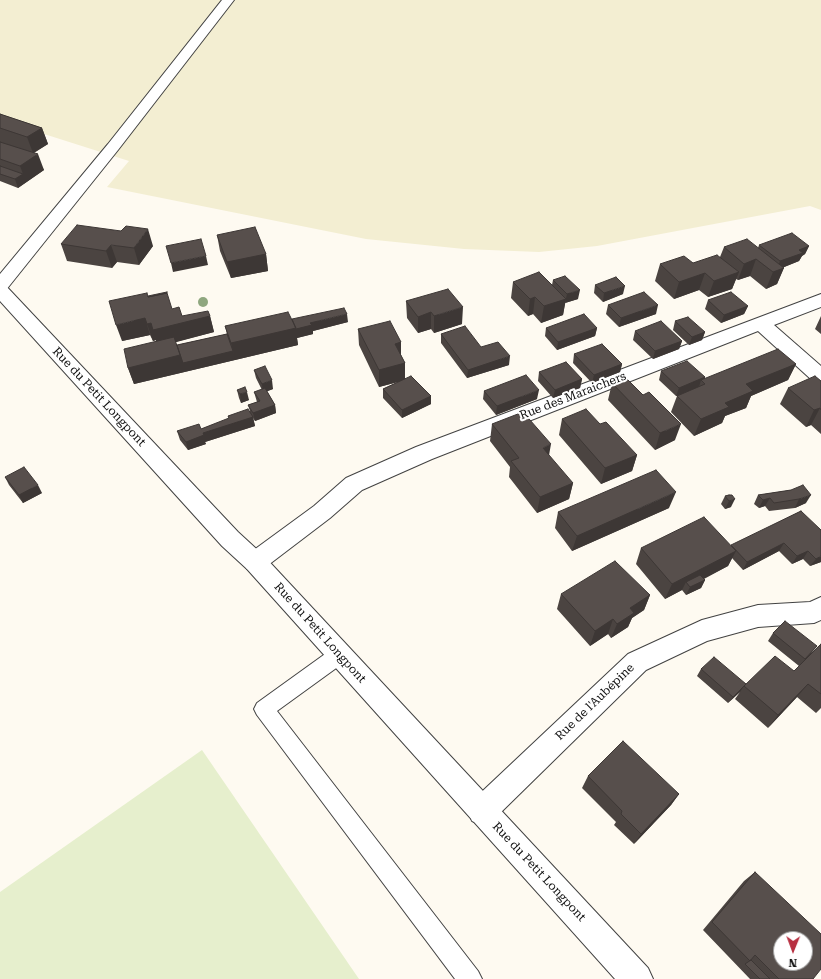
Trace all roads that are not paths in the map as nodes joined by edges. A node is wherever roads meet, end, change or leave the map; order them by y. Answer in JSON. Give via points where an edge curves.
{"nodes":[{"id":1,"x":228,"y":0,"type":"edge"},
{"id":2,"x":0,"y":286,"type":"edge"},
{"id":3,"x":0,"y":290,"type":"edge"},
{"id":4,"x":821,"y":300,"type":"edge"},
{"id":5,"x":761,"y":323,"type":"junction"},
{"id":6,"x":821,"y":377,"type":"edge"},
{"id":7,"x":255,"y":562,"type":"junction"},
{"id":8,"x":821,"y":608,"type":"edge"},
{"id":9,"x":339,"y":655,"type":"junction"},
{"id":10,"x":482,"y":810,"type":"junction"},
{"id":11,"x":470,"y":979,"type":"edge"},
{"id":12,"x":637,"y":979,"type":"edge"}],
"edges":[{"from":1,"to":2,"type":"street"},
{"from":3,"to":7,"type":"street","name":"Rue du Petit Longpont","via":[[230,539]]},
{"from":4,"to":5,"type":"street","name":"Rue des Maraichers"},
{"from":5,"to":6,"type":"street"},
{"from":5,"to":7,"type":"street","name":"Rue des Maraichers","via":[[424,453],[354,484],[322,512]]},
{"from":7,"to":9,"type":"street","name":"Rue du Petit Longpont"},
{"from":8,"to":10,"type":"street","name":"Rue de l'Aubépine","via":[[814,612],[758,616],[702,631],[637,662]]},
{"from":9,"to":10,"type":"street","name":"Rue du Petit Longpont"},
{"from":9,"to":11,"type":"lane","via":[[264,709]]},
{"from":10,"to":12,"type":"street","name":"Rue du Petit Longpont"}]}
